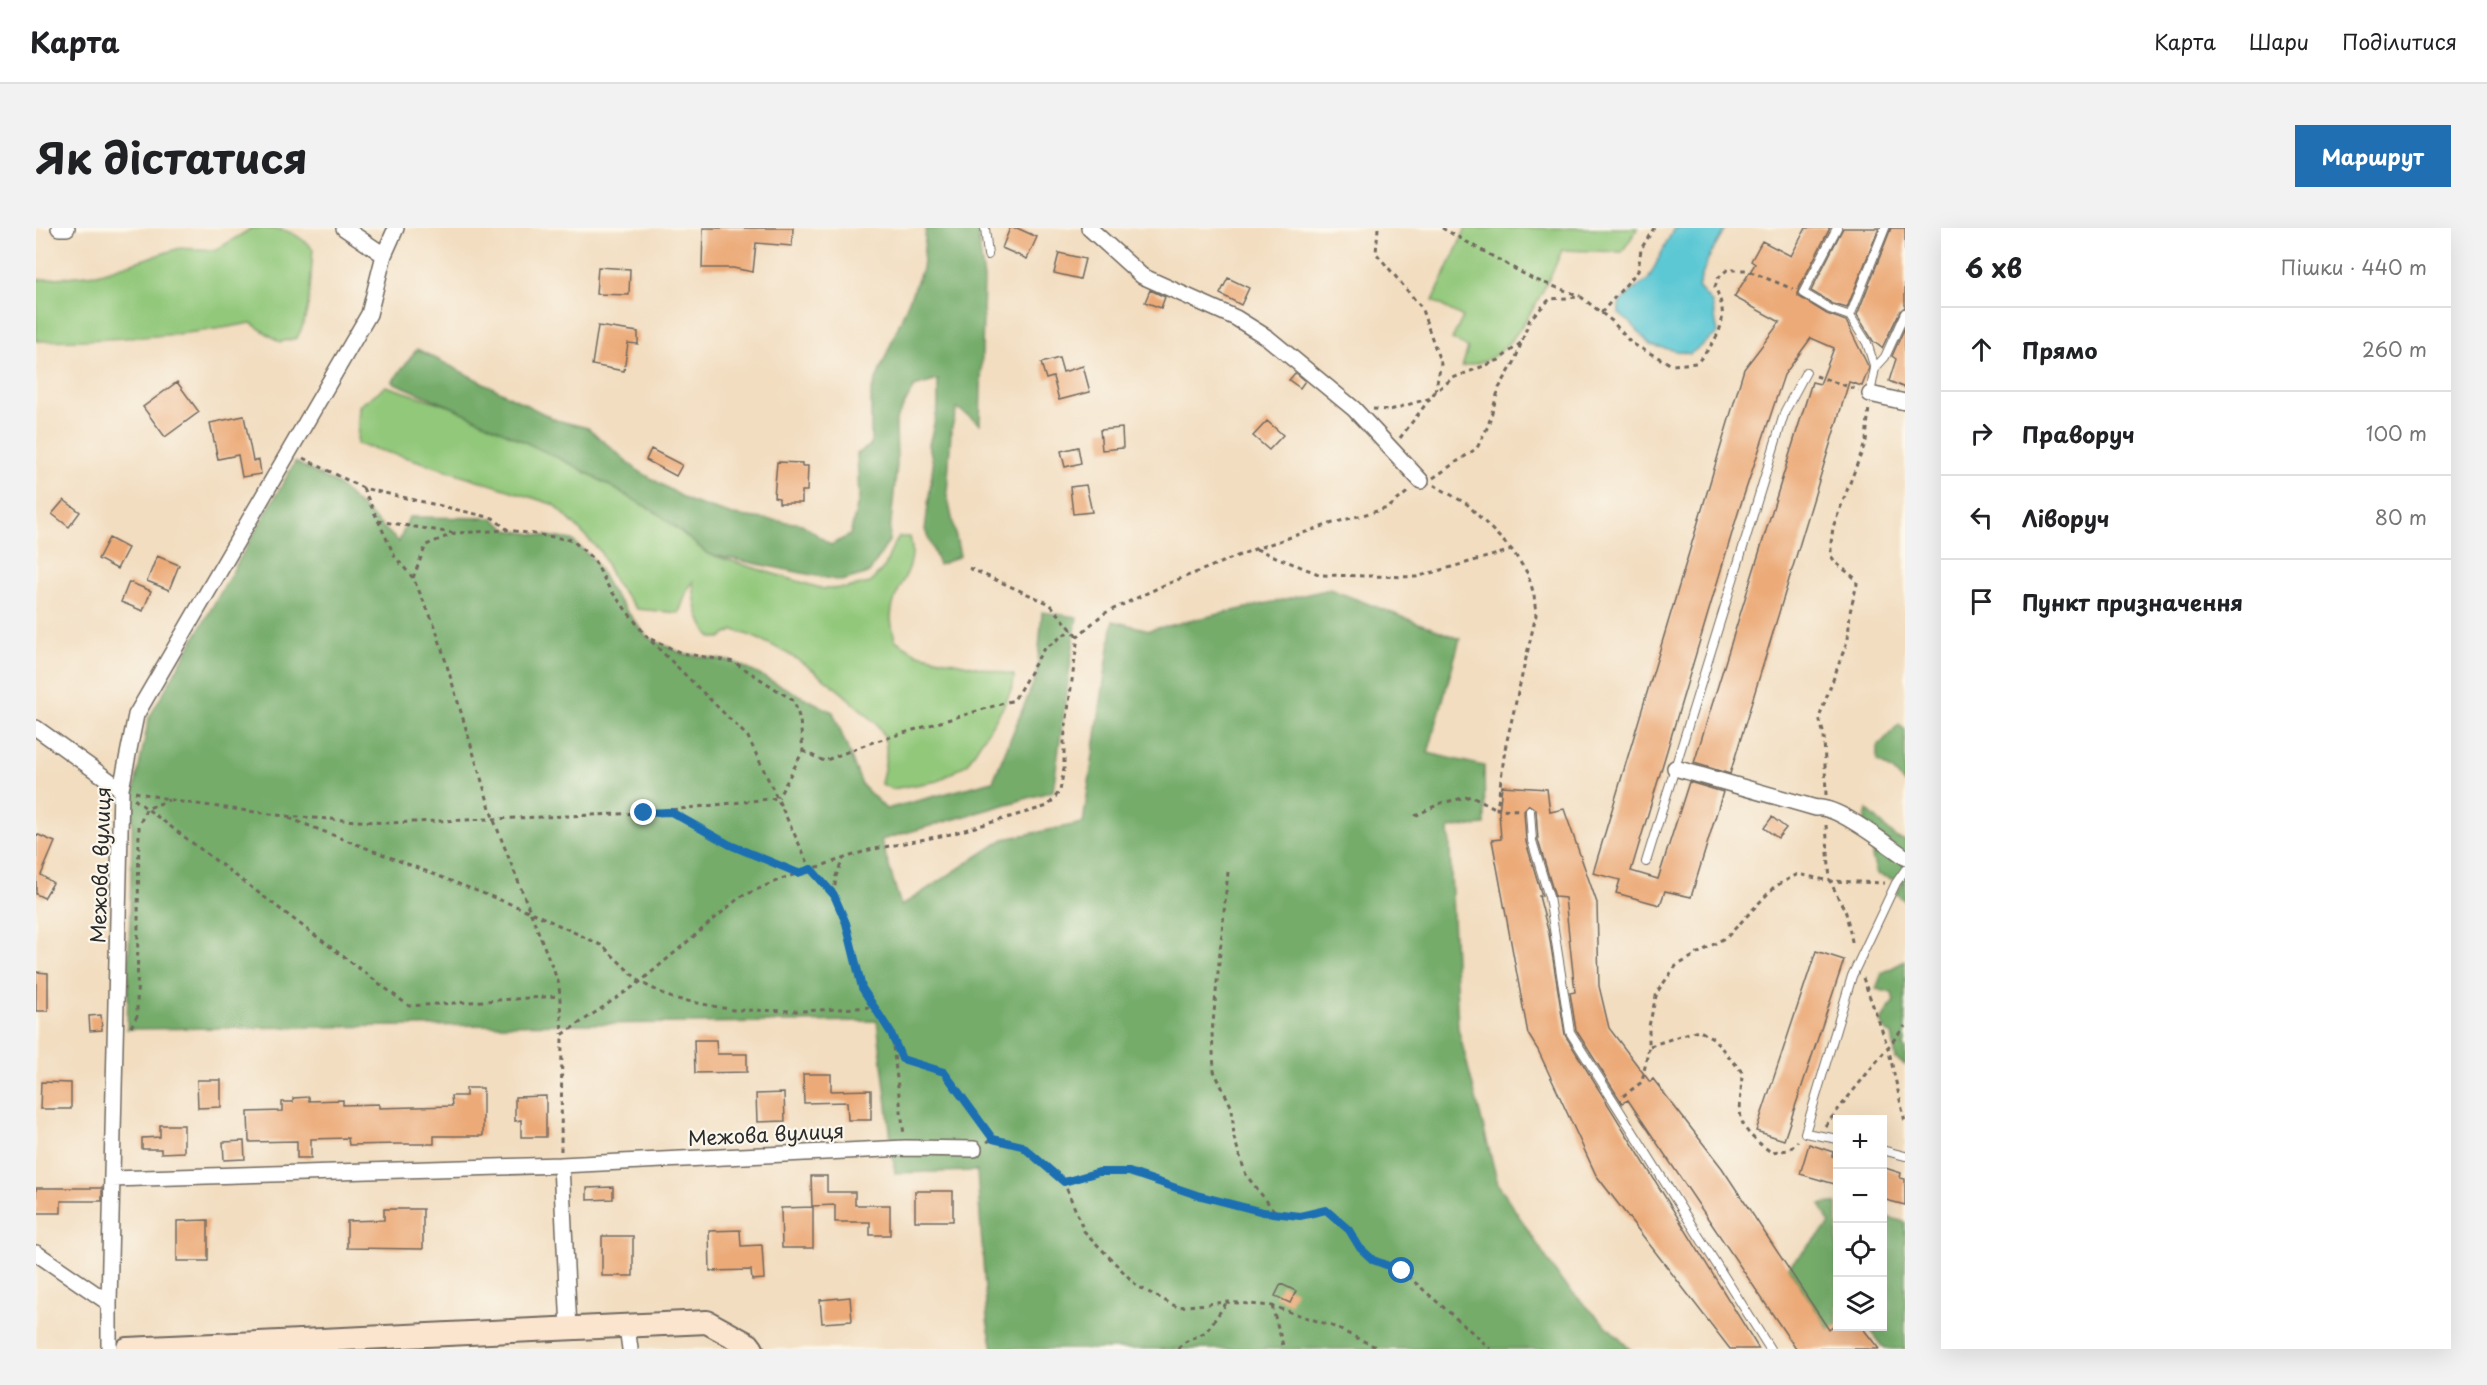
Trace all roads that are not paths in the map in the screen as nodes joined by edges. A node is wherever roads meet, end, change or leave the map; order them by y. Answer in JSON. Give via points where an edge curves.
{"nodes":[{"id":1,"x":59,"y":228,"type":"edge"},
{"id":2,"x":67,"y":228,"type":"edge"},
{"id":3,"x":344,"y":228,"type":"edge"},
{"id":4,"x":396,"y":228,"type":"edge"},
{"id":5,"x":985,"y":228,"type":"edge"},
{"id":6,"x":1089,"y":228,"type":"edge"},
{"id":7,"x":1838,"y":228,"type":"edge"},
{"id":8,"x":1885,"y":228,"type":"edge"},
{"id":9,"x":384,"y":255,"type":"junction"},
{"id":10,"x":988,"y":255,"type":"dead end"},
{"id":11,"x":1905,"y":313,"type":"edge"},
{"id":12,"x":1850,"y":316,"type":"junction"},
{"id":13,"x":1875,"y":369,"type":"junction"},
{"id":14,"x":1806,"y":372,"type":"road end"},
{"id":15,"x":1870,"y":394,"type":"joint"},
{"id":16,"x":1905,"y":402,"type":"edge"},
{"id":17,"x":1420,"y":481,"type":"road end"},
{"id":18,"x":36,"y":728,"type":"edge"},
{"id":19,"x":1675,"y":768,"type":"junction"},
{"id":20,"x":121,"y":789,"type":"junction"},
{"id":21,"x":1530,"y":811,"type":"road end"},
{"id":22,"x":1905,"y":857,"type":"edge"},
{"id":23,"x":1646,"y":862,"type":"dead end"},
{"id":24,"x":1905,"y":870,"type":"edge"},
{"id":25,"x":1833,"y":1138,"type":"edge"},
{"id":26,"x":974,"y":1149,"type":"dead end"},
{"id":27,"x":1887,"y":1151,"type":"edge"},
{"id":28,"x":1905,"y":1156,"type":"edge"},
{"id":29,"x":561,"y":1165,"type":"junction"},
{"id":30,"x":112,"y":1179,"type":"junction"},
{"id":31,"x":36,"y":1253,"type":"edge"},
{"id":32,"x":109,"y":1303,"type":"junction"},
{"id":33,"x":627,"y":1327,"type":"junction"},
{"id":34,"x":569,"y":1329,"type":"junction"},
{"id":35,"x":110,"y":1349,"type":"edge"},
{"id":36,"x":127,"y":1349,"type":"edge"},
{"id":37,"x":630,"y":1349,"type":"edge"},
{"id":38,"x":752,"y":1349,"type":"edge"},
{"id":39,"x":1770,"y":1349,"type":"edge"}],
"edges":[{"from":1,"to":2,"type":"street"},
{"from":3,"to":9,"type":"street"},
{"from":4,"to":9,"type":"street","name":"Межова вулиця"},
{"from":5,"to":10,"type":"lane"},
{"from":6,"to":17,"type":"street","via":[[1142,276],[1236,318],[1268,338],[1354,409]]},
{"from":7,"to":12,"type":"lane","via":[[1803,293]]},
{"from":8,"to":12,"type":"lane"},
{"from":9,"to":20,"type":"street","name":"Межова вулиця","via":[[369,314],[136,715]]},
{"from":11,"to":13,"type":"lane","via":[[1886,357]]},
{"from":12,"to":13,"type":"lane","via":[[1867,343]]},
{"from":13,"to":15,"type":"lane"},
{"from":14,"to":19,"type":"lane","via":[[1785,411]]},
{"from":15,"to":16,"type":"street"},
{"from":18,"to":20,"type":"street"},
{"from":19,"to":22,"type":"street","via":[[1816,808],[1825,807]]},
{"from":19,"to":23,"type":"lane"},
{"from":20,"to":30,"type":"street","name":"Межова вулиця"},
{"from":21,"to":39,"type":"lane","via":[[1532,841],[1549,897],[1570,1032]]},
{"from":24,"to":25,"type":"lane","via":[[1852,976],[1805,1133]]},
{"from":26,"to":29,"type":"street","name":"Межова вулиця","via":[[905,1148]]},
{"from":27,"to":28,"type":"lane"},
{"from":29,"to":30,"type":"street","name":"Межова вулиця"},
{"from":29,"to":34,"type":"street"},
{"from":30,"to":32,"type":"street","name":"Межова вулиця"},
{"from":31,"to":32,"type":"street"},
{"from":32,"to":35,"type":"street","name":"Межова вулиця"},
{"from":33,"to":34,"type":"street"},
{"from":33,"to":37,"type":"street"},
{"from":33,"to":38,"type":"street","via":[[707,1322]]},
{"from":34,"to":36,"type":"street"}]}
